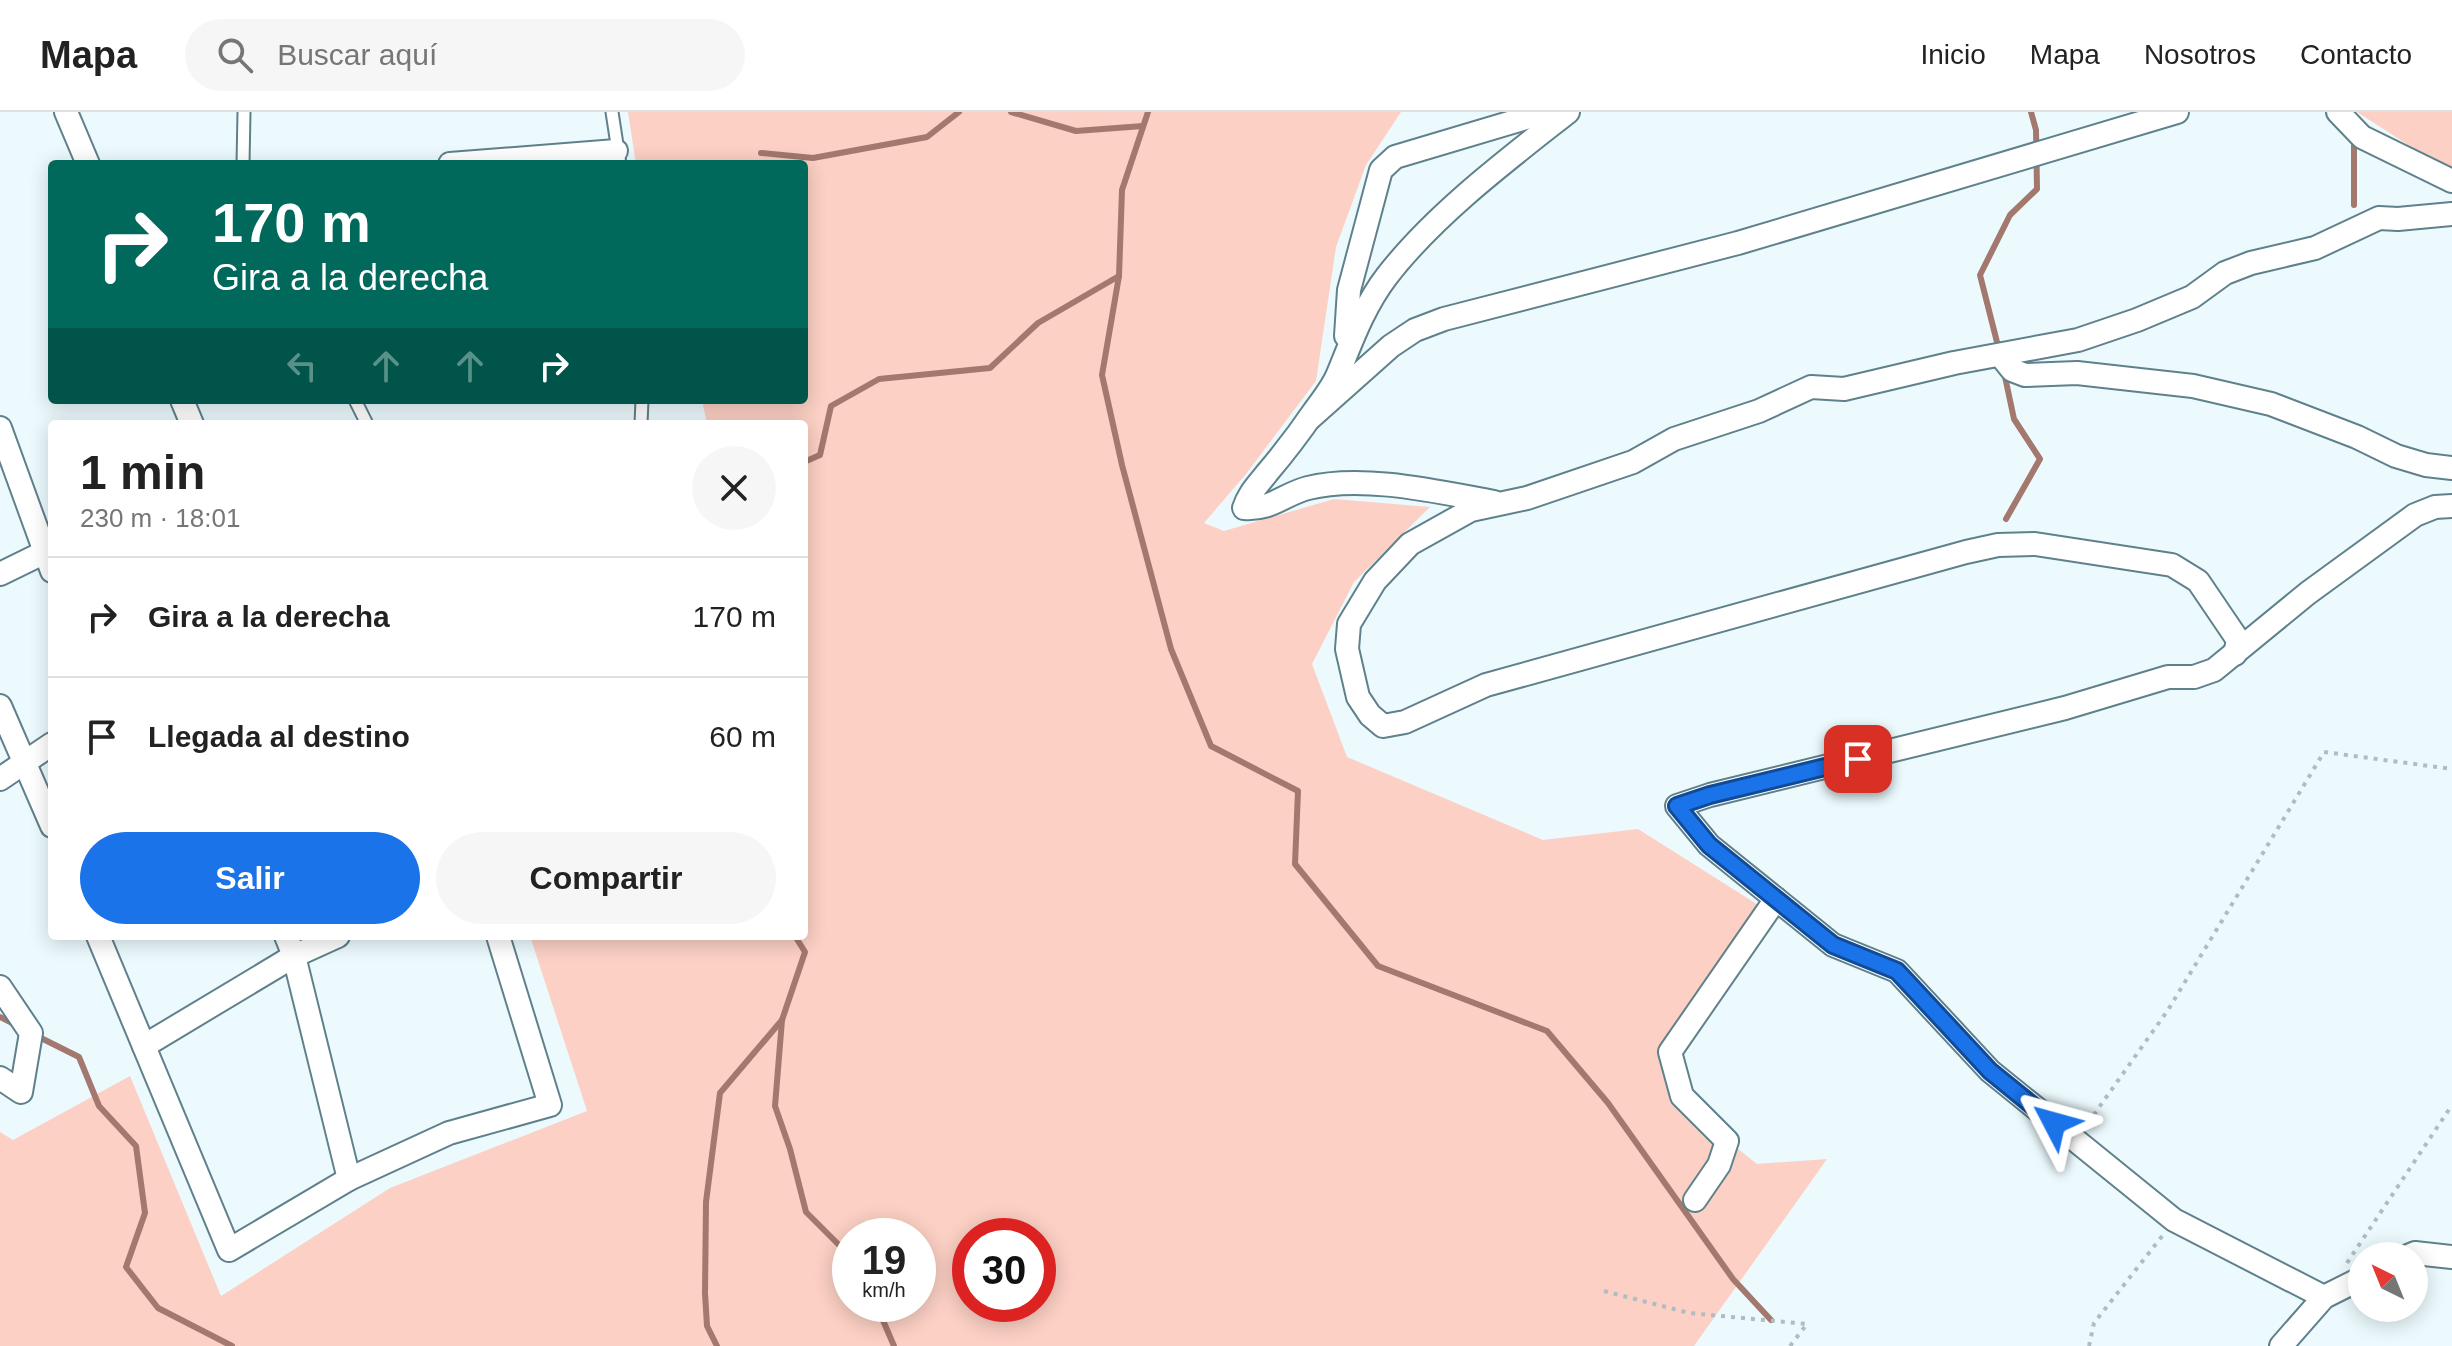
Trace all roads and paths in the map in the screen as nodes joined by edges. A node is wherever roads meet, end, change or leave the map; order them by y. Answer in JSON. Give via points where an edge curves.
{"nodes":[{"id":1,"x":66,"y":112,"type":"edge"},
{"id":2,"x":244,"y":112,"type":"edge"},
{"id":3,"x":612,"y":112,"type":"edge"},
{"id":4,"x":1546,"y":112,"type":"edge"},
{"id":5,"x":1568,"y":112,"type":"edge"},
{"id":6,"x":2177,"y":112,"type":"edge"},
{"id":7,"x":2338,"y":112,"type":"edge"},
{"id":8,"x":618,"y":158,"type":"edge"},
{"id":9,"x":86,"y":160,"type":"edge"},
{"id":10,"x":243,"y":160,"type":"edge"},
{"id":11,"x":562,"y":160,"type":"edge"},
{"id":12,"x":2452,"y":181,"type":"edge"},
{"id":13,"x":2452,"y":214,"type":"edge"},
{"id":14,"x":1345,"y":351,"type":"junction"},
{"id":15,"x":2000,"y":355,"type":"junction"},
{"id":16,"x":1309,"y":419,"type":"junction"},
{"id":17,"x":0,"y":428,"type":"edge"},
{"id":18,"x":2452,"y":468,"type":"edge"},
{"id":19,"x":1503,"y":504,"type":"junction"},
{"id":20,"x":2452,"y":506,"type":"edge"},
{"id":21,"x":48,"y":562,"type":"edge"},
{"id":22,"x":0,"y":574,"type":"edge"},
{"id":23,"x":2235,"y":654,"type":"junction"},
{"id":24,"x":0,"y":706,"type":"edge"},
{"id":25,"x":48,"y":747,"type":"edge"},
{"id":26,"x":25,"y":762,"type":"junction"},
{"id":27,"x":2452,"y":769,"type":"edge"},
{"id":28,"x":0,"y":779,"type":"edge"},
{"id":29,"x":48,"y":817,"type":"edge"},
{"id":30,"x":1776,"y":899,"type":"junction"},
{"id":31,"x":100,"y":940,"type":"edge"},
{"id":32,"x":499,"y":940,"type":"edge"},
{"id":33,"x":293,"y":943,"type":"edge"},
{"id":34,"x":0,"y":987,"type":"edge"},
{"id":35,"x":144,"y":1046,"type":"junction"},
{"id":36,"x":0,"y":1078,"type":"edge"},
{"id":37,"x":2452,"y":1105,"type":"edge"},
{"id":38,"x":2076,"y":1140,"type":"junction"},
{"id":39,"x":349,"y":1179,"type":"junction"},
{"id":40,"x":1695,"y":1200,"type":"dead end"},
{"id":41,"x":2174,"y":1220,"type":"junction"},
{"id":42,"x":2428,"y":1254,"type":"edge"},
{"id":43,"x":2452,"y":1257,"type":"edge"},
{"id":44,"x":2348,"y":1285,"type":"edge"},
{"id":45,"x":1604,"y":1291,"type":"dead end"},
{"id":46,"x":2324,"y":1297,"type":"junction"},
{"id":47,"x":1790,"y":1346,"type":"edge"},
{"id":48,"x":2089,"y":1346,"type":"edge"},
{"id":49,"x":2281,"y":1346,"type":"edge"}],
"edges":[{"from":1,"to":9,"type":"street"},
{"from":2,"to":10,"type":"lane"},
{"from":3,"to":8,"type":"lane"},
{"from":4,"to":14,"type":"street","via":[[1395,157],[1381,170],[1349,290]]},
{"from":5,"to":14,"type":"street","via":[[1427,231],[1387,276]]},
{"from":6,"to":16,"type":"street","via":[[1738,243],[1444,319],[1391,346]]},
{"from":7,"to":12,"type":"street","via":[[2362,137]]},
{"from":8,"to":11,"type":"street"},
{"from":13,"to":15,"type":"street","via":[[2379,218],[2315,248],[2225,273],[2192,297],[2137,320],[2078,340]]},
{"from":14,"to":16,"type":"street","via":[[1337,377]]},
{"from":15,"to":18,"type":"street","via":[[2012,370],[2025,375],[2077,373],[2179,384],[2271,404],[2396,456]]},
{"from":15,"to":19,"type":"street","via":[[1844,389],[1811,387],[1674,439],[1633,462]]},
{"from":16,"to":19,"type":"street","via":[[1249,492],[1244,508],[1257,509],[1307,488],[1362,483]]},
{"from":17,"to":21,"type":"street"},
{"from":19,"to":23,"type":"street","via":[[1471,510],[1410,544],[1355,612],[1347,649],[1358,697],[1383,726],[1405,722],[1486,685],[1998,545],[2035,544],[2172,565],[2198,581],[2228,623],[2238,640]]},
{"from":20,"to":23,"type":"street","via":[[2415,515]]},
{"from":21,"to":22,"type":"street"},
{"from":23,"to":30,"type":"street","via":[[2194,677],[2168,677],[1677,806],[1709,845]]},
{"from":24,"to":26,"type":"street"},
{"from":25,"to":26,"type":"street"},
{"from":26,"to":28,"type":"street"},
{"from":26,"to":29,"type":"street"},
{"from":27,"to":38,"type":"path","via":[[2324,752],[2168,1010]]},
{"from":30,"to":38,"type":"street","via":[[1833,945],[1897,971],[1990,1071]]},
{"from":30,"to":40,"type":"street","via":[[1670,1052],[1682,1096],[1727,1141],[1719,1165]]},
{"from":31,"to":35,"type":"street"},
{"from":32,"to":39,"type":"street","via":[[550,1105],[449,1133]]},
{"from":33,"to":35,"type":"street"},
{"from":33,"to":39,"type":"street"},
{"from":34,"to":36,"type":"street","via":[[31,1033],[21,1092]]},
{"from":35,"to":39,"type":"street","via":[[229,1250]]},
{"from":37,"to":46,"type":"path"},
{"from":38,"to":41,"type":"street"},
{"from":41,"to":46,"type":"street"},
{"from":41,"to":48,"type":"path","via":[[2094,1323]]},
{"from":42,"to":43,"type":"street"},
{"from":44,"to":46,"type":"street"},
{"from":45,"to":47,"type":"path","via":[[1689,1313],[1807,1324]]},
{"from":46,"to":49,"type":"street"}]}
